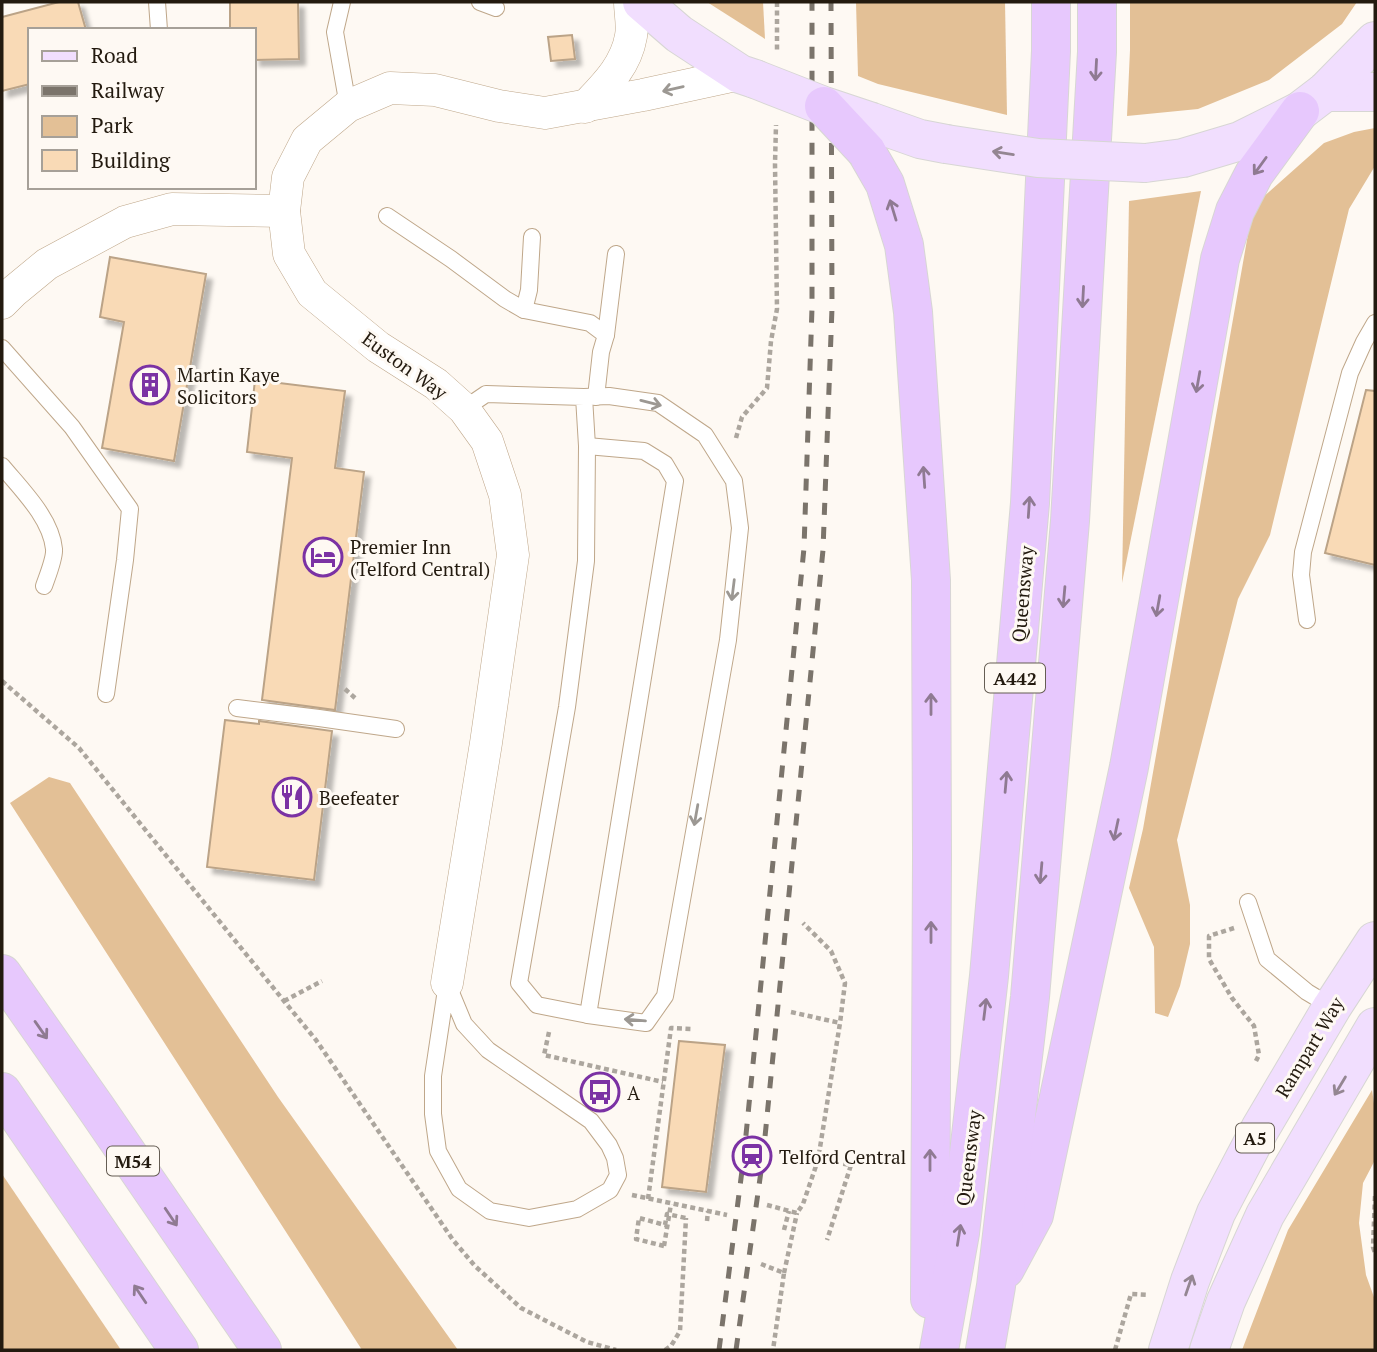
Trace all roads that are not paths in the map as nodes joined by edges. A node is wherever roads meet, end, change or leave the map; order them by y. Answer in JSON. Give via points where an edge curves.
{"nodes":[{"id":1,"x":157,"y":2,"type":"edge"},
{"id":2,"x":342,"y":2,"type":"edge"},
{"id":3,"x":480,"y":2,"type":"edge"},
{"id":4,"x":630,"y":2,"type":"edge"},
{"id":5,"x":642,"y":2,"type":"edge"},
{"id":6,"x":1051,"y":2,"type":"edge"},
{"id":7,"x":1097,"y":2,"type":"edge"},
{"id":8,"x":496,"y":8,"type":"dead end"},
{"id":9,"x":159,"y":28,"type":"edge"},
{"id":10,"x":1375,"y":41,"type":"edge"},
{"id":11,"x":757,"y":70,"type":"junction"},
{"id":12,"x":1375,"y":92,"type":"edge"},
{"id":13,"x":1313,"y":102,"type":"junction"},
{"id":14,"x":348,"y":106,"type":"junction"},
{"id":15,"x":824,"y":106,"type":"joint"},
{"id":16,"x":585,"y":107,"type":"junction"},
{"id":17,"x":869,"y":136,"type":"junction"},
{"id":18,"x":284,"y":211,"type":"junction"},
{"id":19,"x":387,"y":216,"type":"dead end"},
{"id":20,"x":532,"y":237,"type":"dead end"},
{"id":21,"x":616,"y":254,"type":"dead end"},
{"id":22,"x":5,"y":292,"type":"edge"},
{"id":23,"x":524,"y":310,"type":"junction"},
{"id":24,"x":1375,"y":323,"type":"edge"},
{"id":25,"x":606,"y":334,"type":"junction"},
{"id":26,"x":2,"y":348,"type":"edge"},
{"id":27,"x":590,"y":397,"type":"junction"},
{"id":28,"x":464,"y":409,"type":"junction"},
{"id":29,"x":587,"y":446,"type":"junction"},
{"id":30,"x":2,"y":467,"type":"edge"},
{"id":31,"x":44,"y":586,"type":"dead end"},
{"id":32,"x":1307,"y":620,"type":"dead end"},
{"id":33,"x":106,"y":694,"type":"dead end"},
{"id":34,"x":237,"y":708,"type":"dead end"},
{"id":35,"x":396,"y":729,"type":"dead end"},
{"id":36,"x":1248,"y":902,"type":"dead end"},
{"id":37,"x":1375,"y":941,"type":"edge"},
{"id":38,"x":2,"y":974,"type":"edge"},
{"id":39,"x":447,"y":983,"type":"junction"},
{"id":40,"x":1332,"y":1007,"type":"junction"},
{"id":41,"x":588,"y":1015,"type":"junction"},
{"id":42,"x":1375,"y":1027,"type":"edge"},
{"id":43,"x":2,"y":1092,"type":"edge"},
{"id":44,"x":996,"y":1286,"type":"junction"},
{"id":45,"x":179,"y":1350,"type":"edge"},
{"id":46,"x":262,"y":1350,"type":"edge"},
{"id":47,"x":936,"y":1350,"type":"edge"},
{"id":48,"x":985,"y":1350,"type":"edge"},
{"id":49,"x":1168,"y":1350,"type":"edge"},
{"id":50,"x":1209,"y":1350,"type":"edge"}],
"edges":[{"from":1,"to":9,"type":"lane"},
{"from":2,"to":14,"type":"lane","via":[[335,32]]},
{"from":3,"to":8,"type":"lane"},
{"from":4,"to":16,"type":"street","via":[[631,34],[625,55],[615,75]]},
{"from":5,"to":11,"type":"main road","via":[[679,34]]},
{"from":47,"to":6,"type":"highway","name":"Queensway","number":"A442","one_way":true,"via":[[960,1233],[988,989],[1030,503]]},
{"from":7,"to":44,"type":"highway","number":"A442","one_way":true,"via":[[1069,534],[1030,997]]},
{"from":10,"to":13,"type":"main road"},
{"from":11,"to":15,"type":"main road","bridge":true},
{"from":11,"to":16,"type":"street","name":"Euston Way","one_way":true},
{"from":12,"to":13,"type":"main road"},
{"from":13,"to":17,"type":"main road","one_way":true,"bridge":true,"via":[[1240,141],[1184,158],[1145,163],[1038,158],[920,139]]},
{"from":13,"to":44,"type":"highway","number":"A442","one_way":true,"via":[[1254,174],[1235,211],[1220,259],[1129,767],[1034,1215]]},
{"from":14,"to":16,"type":"street","name":"Euston Way","via":[[390,88],[435,90],[545,113]]},
{"from":14,"to":18,"type":"street","name":"Euston Way","via":[[307,141],[288,177]]},
{"from":15,"to":17,"type":"highway","number":"A442","bridge":true},
{"from":47,"to":17,"type":"highway","number":"A442","one_way":true,"via":[[930,1312],[931,580],[913,313],[904,245]]},
{"from":18,"to":22,"type":"street","via":[[171,204],[94,238]]},
{"from":18,"to":28,"type":"street","name":"Euston Way","via":[[289,254],[312,293]]},
{"from":19,"to":23,"type":"lane"},
{"from":20,"to":23,"type":"lane"},
{"from":21,"to":25,"type":"lane"},
{"from":23,"to":25,"type":"lane","via":[[590,323]]},
{"from":24,"to":32,"type":"lane","via":[[1350,373],[1303,552]]},
{"from":25,"to":27,"type":"lane"},
{"from":26,"to":33,"type":"lane","via":[[72,427],[130,509]]},
{"from":27,"to":28,"type":"lane","via":[[486,394]]},
{"from":27,"to":29,"type":"lane"},
{"from":27,"to":41,"type":"lane","one_way":true,"via":[[658,403],[705,435],[734,481],[740,528],[728,640],[665,996],[646,1023]]},
{"from":28,"to":39,"type":"street","name":"Euston Way","via":[[487,441],[505,495],[513,555]]},
{"from":29,"to":41,"type":"lane","via":[[586,561],[567,707],[519,983],[537,1005]]},
{"from":29,"to":41,"type":"lane","via":[[644,451],[665,464],[675,481]]},
{"from":30,"to":31,"type":"lane","via":[[35,504],[46,524],[55,551]]},
{"from":34,"to":35,"type":"lane"},
{"from":36,"to":40,"type":"lane","via":[[1267,959]]},
{"from":37,"to":40,"type":"main road","name":"Rampart Way","number":"A5"},
{"from":38,"to":46,"type":"highway","number":"M54","one_way":true},
{"from":39,"to":39,"type":"lane","via":[[464,1024],[488,1050],[591,1121],[615,1158],[618,1175],[610,1190],[577,1209],[529,1218],[490,1211],[458,1189],[438,1152],[433,1114],[433,1076]]},
{"from":49,"to":40,"type":"main road","name":"Rampart Way","number":"A5","one_way":true,"via":[[1216,1213]]},
{"from":42,"to":50,"type":"main road","number":"A5","one_way":true,"via":[[1265,1214]]},
{"from":45,"to":43,"type":"highway","one_way":true},
{"from":44,"to":48,"type":"highway","number":"A442"}]}
